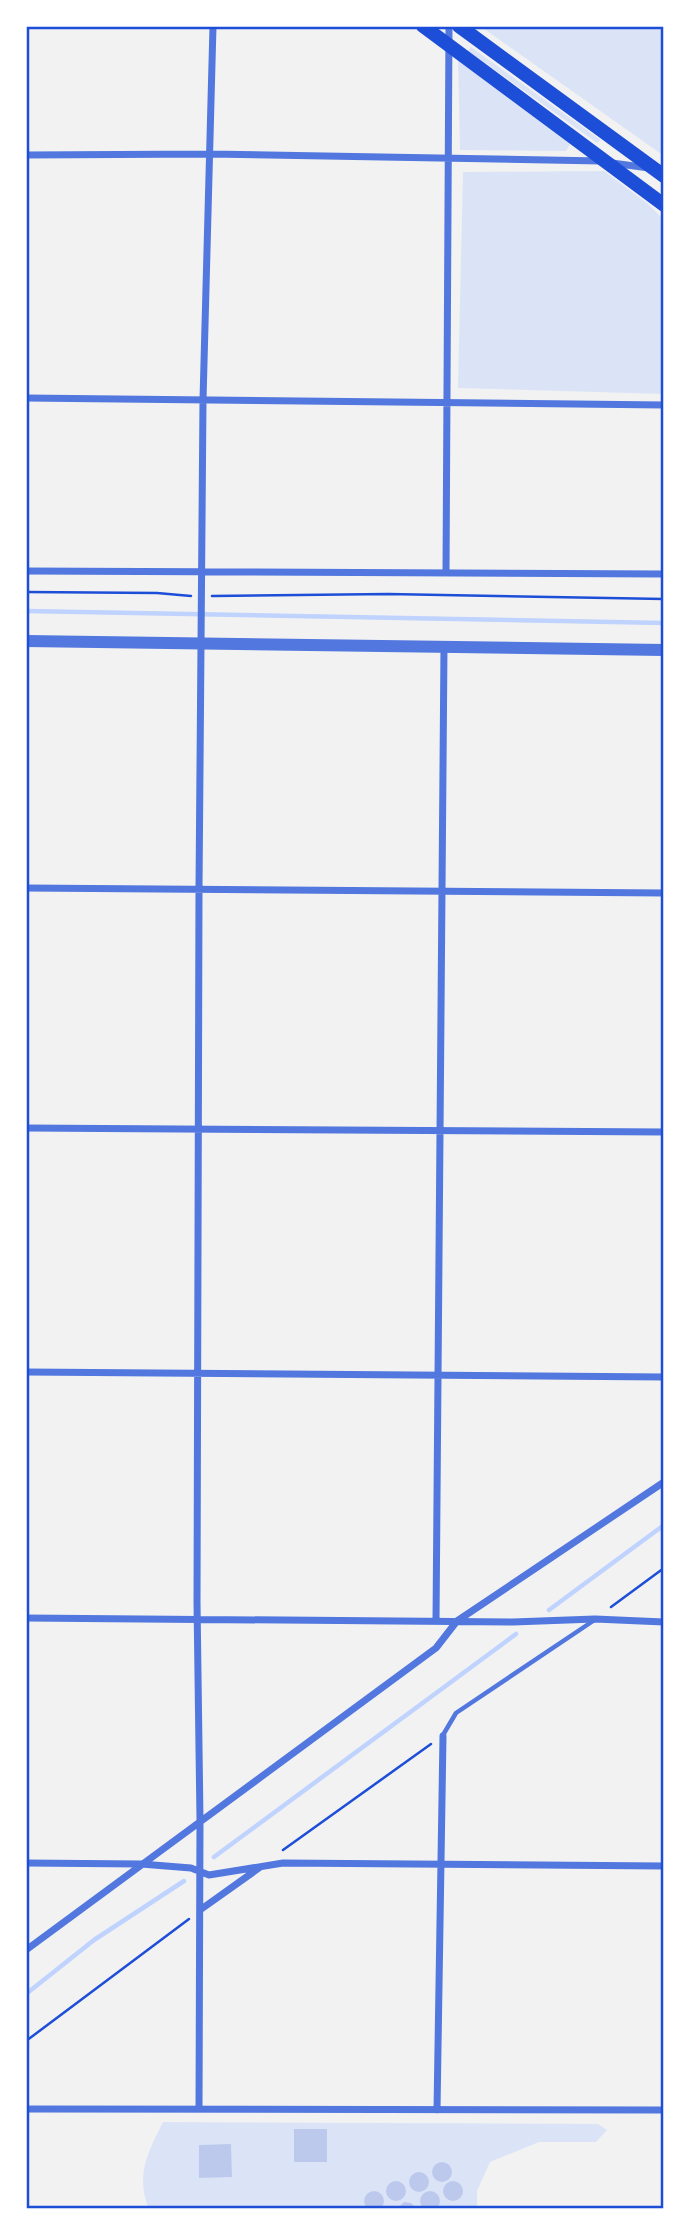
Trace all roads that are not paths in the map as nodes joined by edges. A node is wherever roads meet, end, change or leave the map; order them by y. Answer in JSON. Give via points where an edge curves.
{"nodes":[{"id":1,"x":213,"y":26,"type":"edge"},
{"id":2,"x":423,"y":26,"type":"edge"},
{"id":3,"x":449,"y":26,"type":"edge"},
{"id":4,"x":459,"y":26,"type":"edge"},
{"id":5,"x":449,"y":45,"type":"junction"},
{"id":6,"x":210,"y":154,"type":"junction"},
{"id":7,"x":26,"y":155,"type":"edge"},
{"id":8,"x":447,"y":159,"type":"junction"},
{"id":9,"x":609,"y":162,"type":"junction"},
{"id":10,"x":661,"y":171,"type":"edge"},
{"id":11,"x":664,"y":205,"type":"edge"},
{"id":12,"x":26,"y":398,"type":"edge"},
{"id":13,"x":203,"y":400,"type":"junction"},
{"id":14,"x":447,"y":402,"type":"junction"},
{"id":15,"x":664,"y":404,"type":"edge"},
{"id":16,"x":26,"y":572,"type":"edge"},
{"id":17,"x":202,"y":572,"type":"junction"},
{"id":18,"x":446,"y":573,"type":"junction"},
{"id":19,"x":664,"y":573,"type":"edge"},
{"id":20,"x":26,"y":641,"type":"edge"},
{"id":21,"x":202,"y":642,"type":"junction"},
{"id":22,"x":444,"y":645,"type":"junction"},
{"id":23,"x":664,"y":650,"type":"edge"},
{"id":24,"x":26,"y":888,"type":"edge"},
{"id":25,"x":199,"y":889,"type":"junction"},
{"id":26,"x":444,"y":891,"type":"junction"},
{"id":27,"x":664,"y":893,"type":"edge"},
{"id":28,"x":26,"y":1128,"type":"edge"},
{"id":29,"x":200,"y":1129,"type":"junction"},
{"id":30,"x":442,"y":1130,"type":"junction"},
{"id":31,"x":664,"y":1132,"type":"edge"},
{"id":32,"x":26,"y":1372,"type":"edge"},
{"id":33,"x":198,"y":1373,"type":"junction"},
{"id":34,"x":439,"y":1376,"type":"junction"},
{"id":35,"x":664,"y":1377,"type":"edge"},
{"id":36,"x":664,"y":1482,"type":"edge"},
{"id":37,"x":26,"y":1618,"type":"edge"},
{"id":38,"x":197,"y":1619,"type":"junction"},
{"id":39,"x":595,"y":1619,"type":"junction"},
{"id":40,"x":436,"y":1621,"type":"junction"},
{"id":41,"x":457,"y":1621,"type":"junction"},
{"id":42,"x":664,"y":1622,"type":"edge"},
{"id":43,"x":443,"y":1736,"type":"joint"},
{"id":44,"x":200,"y":1820,"type":"junction"},
{"id":45,"x":26,"y":1863,"type":"edge"},
{"id":46,"x":141,"y":1864,"type":"junction"},
{"id":47,"x":442,"y":1864,"type":"junction"},
{"id":48,"x":263,"y":1865,"type":"junction"},
{"id":49,"x":664,"y":1866,"type":"edge"},
{"id":50,"x":200,"y":1872,"type":"junction"},
{"id":51,"x":200,"y":1910,"type":"junction"},
{"id":52,"x":26,"y":1951,"type":"edge"},
{"id":53,"x":26,"y":2109,"type":"edge"},
{"id":54,"x":199,"y":2109,"type":"junction"},
{"id":55,"x":437,"y":2110,"type":"junction"},
{"id":56,"x":664,"y":2110,"type":"edge"}],
"edges":[{"from":1,"to":6,"type":"street"},
{"from":2,"to":5,"type":"main road"},
{"from":3,"to":5,"type":"street"},
{"from":4,"to":10,"type":"main road"},
{"from":5,"to":8,"type":"street"},
{"from":5,"to":9,"type":"main road"},
{"from":6,"to":7,"type":"street"},
{"from":6,"to":8,"type":"street"},
{"from":6,"to":13,"type":"street"},
{"from":8,"to":9,"type":"street"},
{"from":8,"to":14,"type":"street"},
{"from":9,"to":10,"type":"street"},
{"from":9,"to":11,"type":"main road"},
{"from":12,"to":13,"type":"street"},
{"from":13,"to":14,"type":"street"},
{"from":13,"to":17,"type":"street"},
{"from":14,"to":15,"type":"street"},
{"from":14,"to":18,"type":"street"},
{"from":16,"to":17,"type":"street"},
{"from":17,"to":18,"type":"street"},
{"from":17,"to":21,"type":"street"},
{"from":18,"to":19,"type":"street"},
{"from":20,"to":21,"type":"street"},
{"from":21,"to":22,"type":"street"},
{"from":21,"to":25,"type":"street"},
{"from":22,"to":23,"type":"street"},
{"from":22,"to":26,"type":"street"},
{"from":24,"to":25,"type":"street"},
{"from":25,"to":26,"type":"street"},
{"from":25,"to":29,"type":"street"},
{"from":26,"to":27,"type":"street"},
{"from":26,"to":30,"type":"street"},
{"from":28,"to":29,"type":"street"},
{"from":29,"to":30,"type":"street"},
{"from":29,"to":33,"type":"street"},
{"from":30,"to":31,"type":"street"},
{"from":30,"to":34,"type":"street"},
{"from":32,"to":33,"type":"street"},
{"from":33,"to":34,"type":"street"},
{"from":33,"to":38,"type":"street"},
{"from":34,"to":35,"type":"street"},
{"from":34,"to":40,"type":"street"},
{"from":36,"to":41,"type":"street"},
{"from":37,"to":38,"type":"street"},
{"from":38,"to":40,"type":"street"},
{"from":38,"to":44,"type":"street"},
{"from":39,"to":41,"type":"street"},
{"from":39,"to":42,"type":"street"},
{"from":39,"to":43,"type":"lane","via":[[456,1713]]},
{"from":40,"to":41,"type":"street"},
{"from":41,"to":44,"type":"street","via":[[436,1648]]},
{"from":43,"to":47,"type":"street"},
{"from":44,"to":46,"type":"street"},
{"from":44,"to":50,"type":"street"},
{"from":45,"to":46,"type":"street"},
{"from":46,"to":50,"type":"street"},
{"from":46,"to":52,"type":"street"},
{"from":47,"to":48,"type":"street"},
{"from":47,"to":49,"type":"street"},
{"from":47,"to":55,"type":"street"},
{"from":48,"to":50,"type":"street","via":[[209,1875]]},
{"from":48,"to":51,"type":"street"},
{"from":50,"to":51,"type":"street"},
{"from":51,"to":54,"type":"street"},
{"from":53,"to":54,"type":"street"},
{"from":54,"to":55,"type":"street"},
{"from":55,"to":56,"type":"street"}]}
